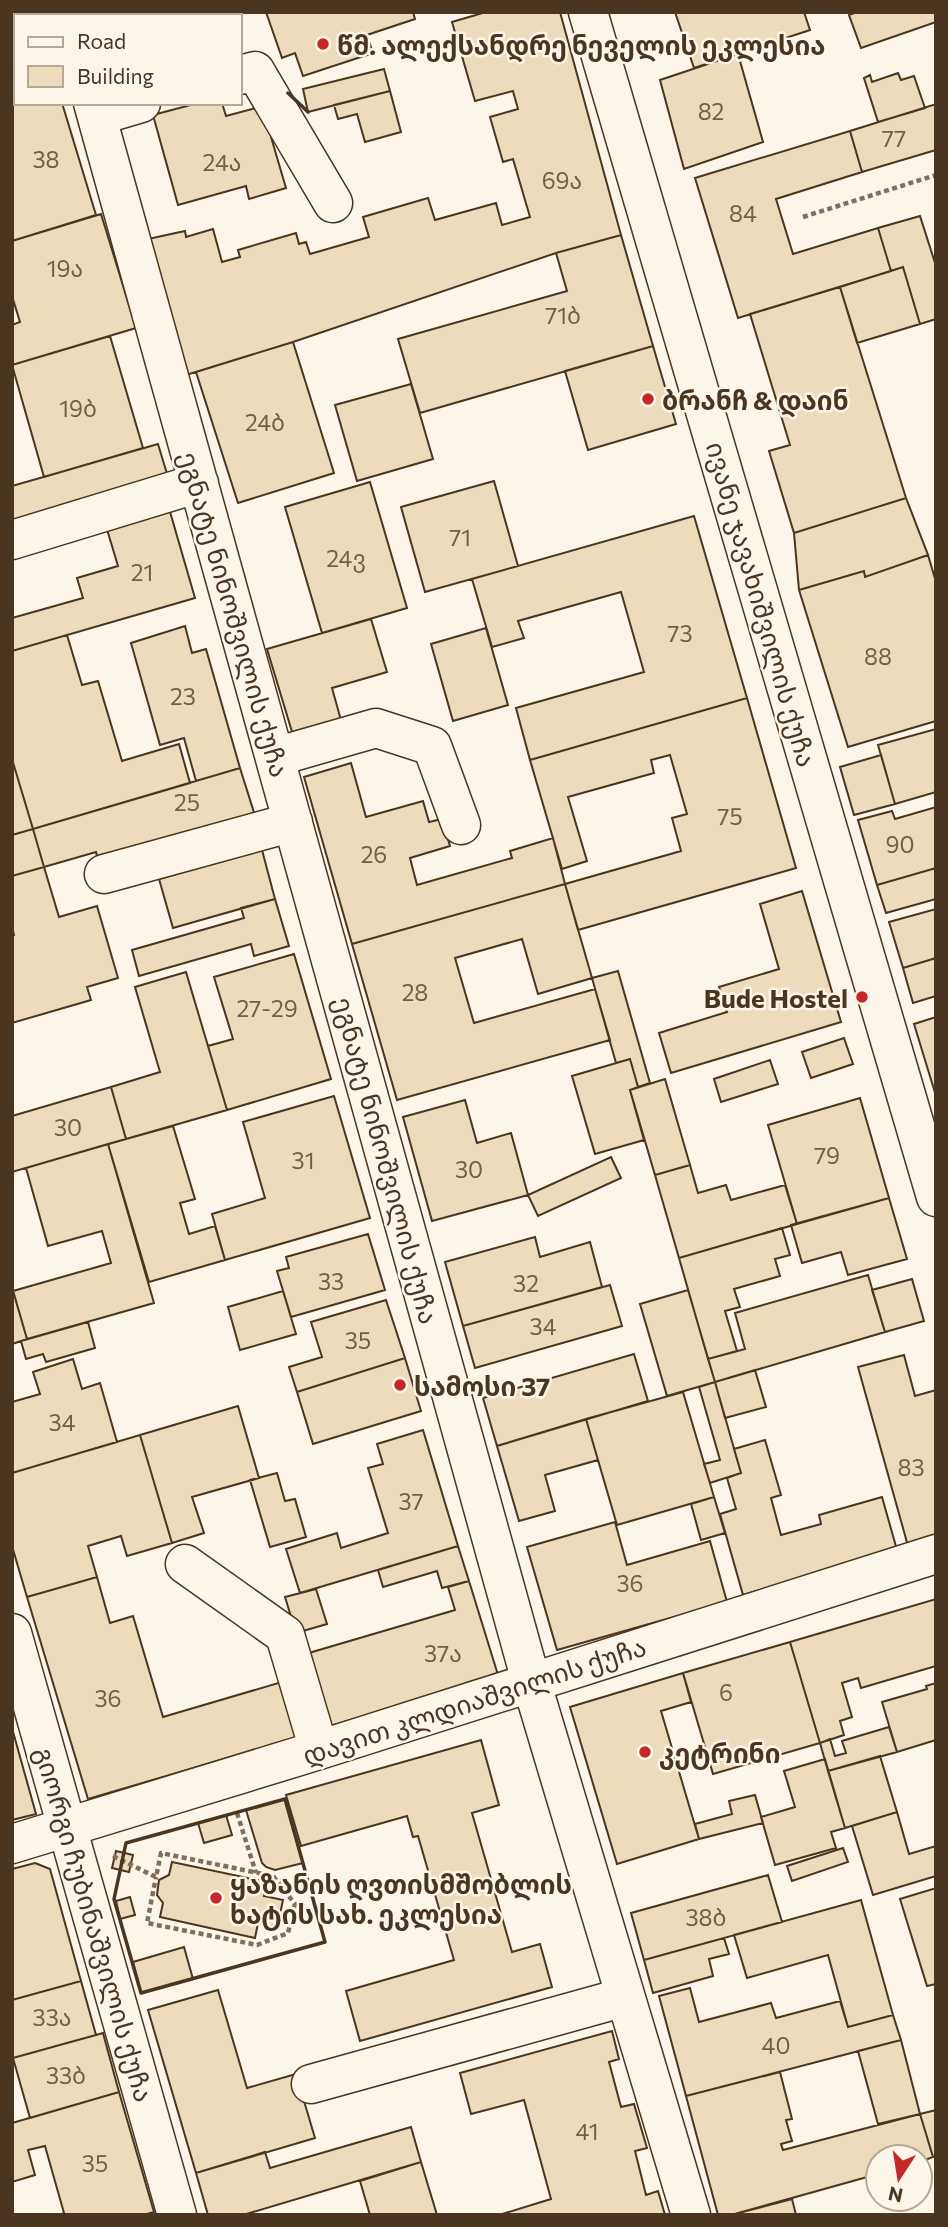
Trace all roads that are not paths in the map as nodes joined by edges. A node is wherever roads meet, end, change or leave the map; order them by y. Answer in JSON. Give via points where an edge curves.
{"nodes":[{"id":1,"x":588,"y":12,"type":"edge"},
{"id":2,"x":242,"y":74,"type":"edge"},
{"id":3,"x":128,"y":105,"type":"edge"},
{"id":4,"x":95,"y":110,"type":"edge"},
{"id":5,"x":333,"y":204,"type":"dead end"},
{"id":6,"x":199,"y":484,"type":"junction"},
{"id":7,"x":12,"y":540,"type":"edge"},
{"id":8,"x":275,"y":757,"type":"junction"},
{"id":9,"x":293,"y":822,"type":"junction"},
{"id":10,"x":461,"y":825,"type":"dead end"},
{"id":11,"x":104,"y":874,"type":"dead end"},
{"id":12,"x":936,"y":1197,"type":"edge"},
{"id":13,"x":936,"y":1554,"type":"edge"},
{"id":14,"x":185,"y":1564,"type":"dead end"},
{"id":15,"x":12,"y":1633,"type":"edge"},
{"id":16,"x":531,"y":1681,"type":"junction"},
{"id":17,"x":319,"y":1750,"type":"junction"},
{"id":18,"x":69,"y":1828,"type":"junction"},
{"id":19,"x":12,"y":1844,"type":"edge"},
{"id":20,"x":625,"y":1997,"type":"junction"},
{"id":21,"x":311,"y":2084,"type":"dead end"},
{"id":22,"x":177,"y":2215,"type":"edge"},
{"id":23,"x":691,"y":2215,"type":"edge"}],
"edges":[{"from":1,"to":12,"type":"street","name":"ივანე ჯავახიშვილის ქუჩა"},
{"from":2,"to":5,"type":"street","via":[[255,71]]},
{"from":3,"to":4,"type":"street"},
{"from":4,"to":6,"type":"street","name":"ეგნატე ნინოშვილის ქუჩა"},
{"from":6,"to":7,"type":"street"},
{"from":6,"to":8,"type":"street","name":"ეგნატე ნინოშვილის ქუჩა"},
{"from":8,"to":9,"type":"street","name":"ეგნატე ნინოშვილის ქუჩა"},
{"from":8,"to":10,"type":"street","via":[[376,728],[432,746]]},
{"from":9,"to":11,"type":"street"},
{"from":9,"to":16,"type":"street","name":"ეგნატე ნინოშვილის ქუჩა"},
{"from":13,"to":16,"type":"street","name":"დავით კლდიაშვილის ქუჩა"},
{"from":14,"to":17,"type":"street","via":[[285,1635]]},
{"from":15,"to":18,"type":"street","name":"გიორგი ჩუბინაშვილის ქუჩა"},
{"from":16,"to":17,"type":"street","name":"დავით კლდიაშვილის ქუჩა"},
{"from":16,"to":20,"type":"street","name":"ეგნატე ნინოშვილის ქუჩა"},
{"from":17,"to":18,"type":"street","name":"დავით კლდიაშვილის ქუჩა"},
{"from":18,"to":19,"type":"street","name":"დავით კლდიაშვილის ქუჩა"},
{"from":18,"to":22,"type":"street","name":"გიორგი ჩუბინაშვილის ქუჩა"},
{"from":20,"to":21,"type":"street"},
{"from":20,"to":23,"type":"street","name":"ეგნატე ნინოშვილის ქუჩა"}]}
